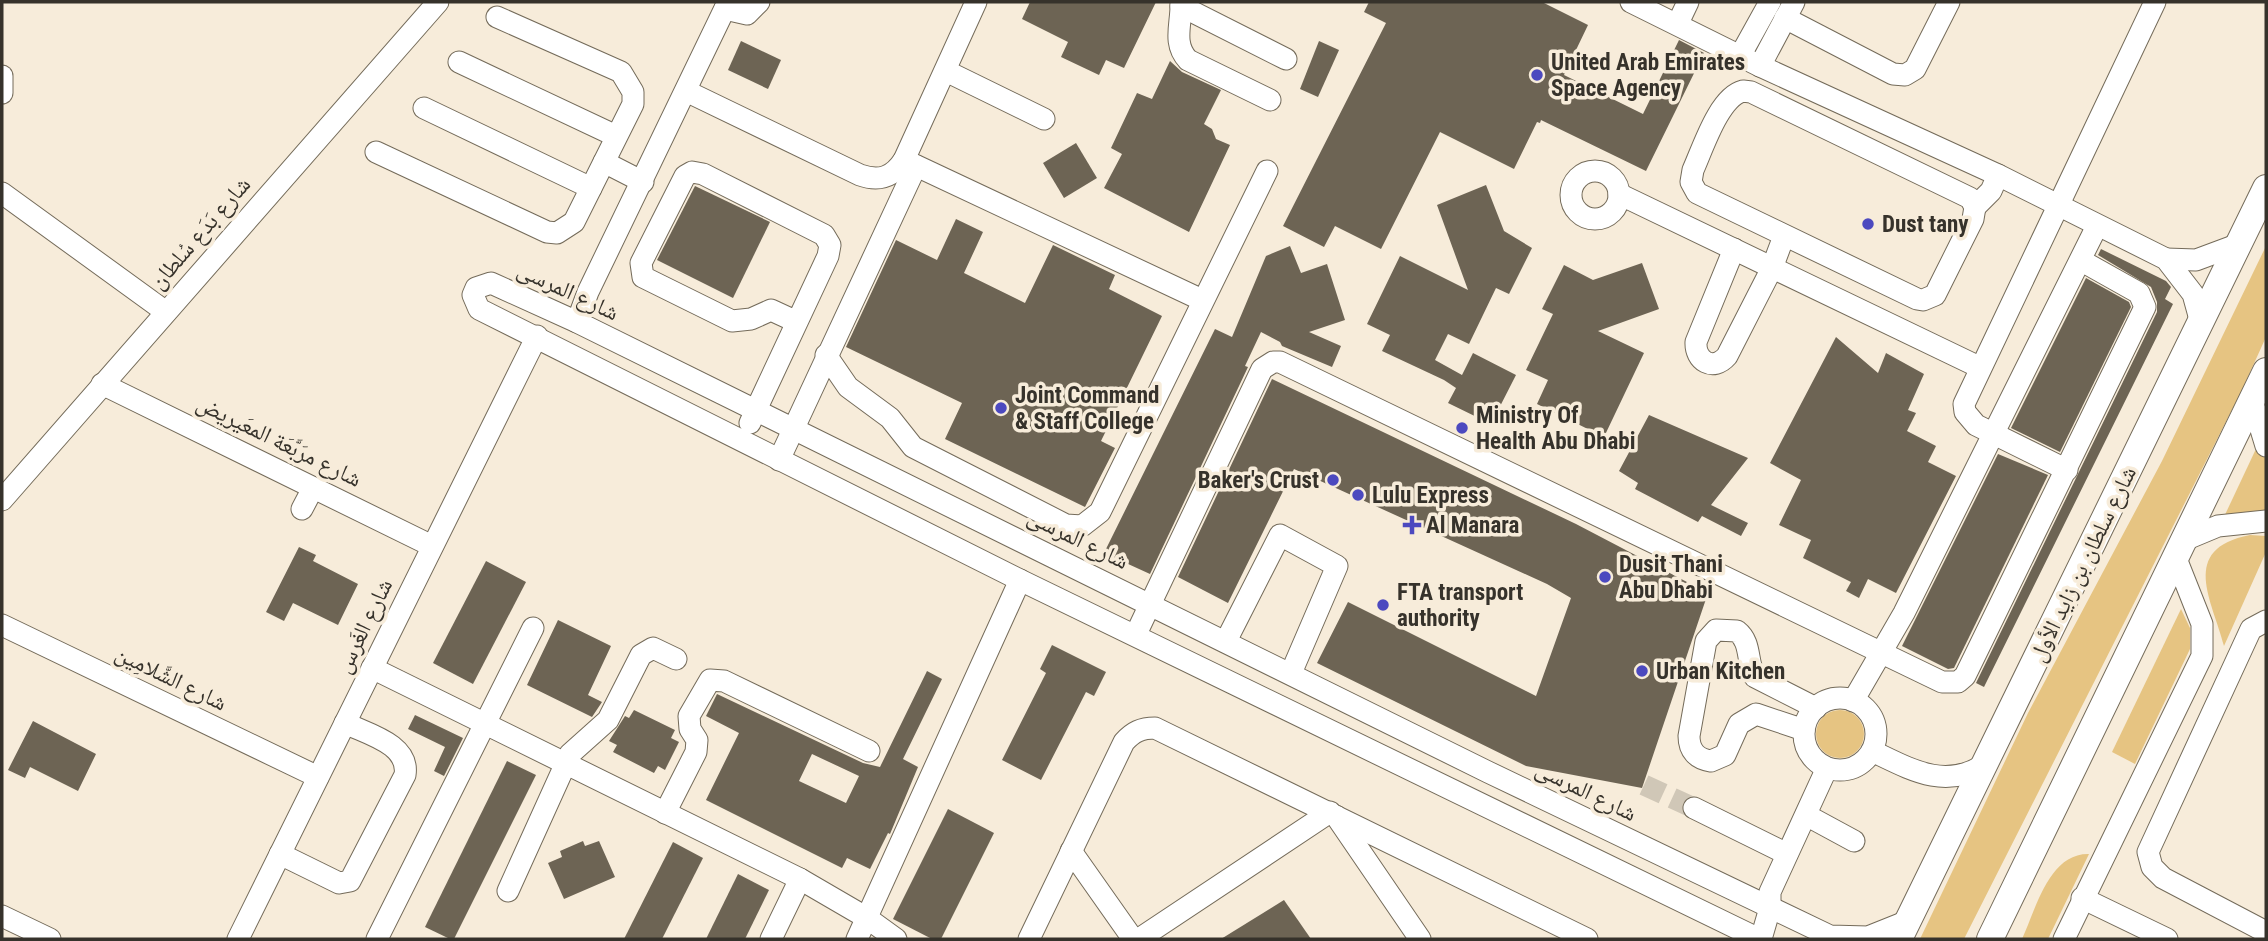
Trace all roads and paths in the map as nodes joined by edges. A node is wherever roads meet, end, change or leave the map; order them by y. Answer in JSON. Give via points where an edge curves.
{"nodes":[{"id":1,"x":759,"y":2,"type":"edge"},
{"id":2,"x":976,"y":2,"type":"edge"},
{"id":3,"x":1631,"y":2,"type":"edge"},
{"id":4,"x":1688,"y":2,"type":"edge"},
{"id":5,"x":1770,"y":2,"type":"edge"},
{"id":6,"x":1949,"y":2,"type":"edge"},
{"id":7,"x":2155,"y":2,"type":"edge"},
{"id":8,"x":1181,"y":4,"type":"edge"},
{"id":9,"x":427,"y":5,"type":"edge"},
{"id":10,"x":726,"y":6,"type":"edge"},
{"id":11,"x":1658,"y":7,"type":"edge"},
{"id":12,"x":1790,"y":10,"type":"edge"},
{"id":13,"x":497,"y":17,"type":"dead end"},
{"id":14,"x":1678,"y":23,"type":"junction"},
{"id":15,"x":1740,"y":56,"type":"junction"},
{"id":16,"x":1286,"y":59,"type":"dead end"},
{"id":17,"x":459,"y":62,"type":"dead end"},
{"id":18,"x":1760,"y":66,"type":"junction"},
{"id":19,"x":946,"y":71,"type":"junction"},
{"id":20,"x":2,"y":76,"type":"edge"},
{"id":21,"x":686,"y":90,"type":"junction"},
{"id":22,"x":2,"y":93,"type":"edge"},
{"id":23,"x":1270,"y":100,"type":"dead end"},
{"id":24,"x":424,"y":108,"type":"dead end"},
{"id":25,"x":1044,"y":119,"type":"dead end"},
{"id":26,"x":617,"y":136,"type":"junction"},
{"id":27,"x":376,"y":152,"type":"dead end"},
{"id":28,"x":604,"y":162,"type":"junction"},
{"id":29,"x":910,"y":163,"type":"junction"},
{"id":30,"x":1267,"y":171,"type":"dead end"},
{"id":31,"x":1998,"y":175,"type":"junction"},
{"id":32,"x":643,"y":182,"type":"junction"},
{"id":33,"x":591,"y":188,"type":"junction"},
{"id":34,"x":2266,"y":188,"type":"edge"},
{"id":35,"x":2,"y":193,"type":"edge"},
{"id":36,"x":1619,"y":194,"type":"dead end"},
{"id":37,"x":2057,"y":206,"type":"junction"},
{"id":38,"x":1975,"y":207,"type":"junction"},
{"id":39,"x":2097,"y":226,"type":"junction"},
{"id":40,"x":1784,"y":236,"type":"junction"},
{"id":41,"x":2239,"y":244,"type":"junction"},
{"id":42,"x":1734,"y":249,"type":"junction"},
{"id":43,"x":2166,"y":259,"type":"junction"},
{"id":44,"x":2082,"y":261,"type":"junction"},
{"id":45,"x":1772,"y":268,"type":"junction"},
{"id":46,"x":1202,"y":300,"type":"junction"},
{"id":47,"x":166,"y":312,"type":"junction"},
{"id":48,"x":797,"y":321,"type":"junction"},
{"id":49,"x":576,"y":322,"type":"junction"},
{"id":50,"x":2201,"y":323,"type":"junction"},
{"id":51,"x":537,"y":336,"type":"junction"},
{"id":52,"x":826,"y":355,"type":"junction"},
{"id":53,"x":1979,"y":367,"type":"junction"},
{"id":54,"x":2266,"y":371,"type":"edge"},
{"id":55,"x":102,"y":384,"type":"junction"},
{"id":56,"x":2252,"y":400,"type":"junction"},
{"id":57,"x":755,"y":412,"type":"junction"},
{"id":58,"x":793,"y":430,"type":"junction"},
{"id":59,"x":1993,"y":433,"type":"junction"},
{"id":60,"x":741,"y":440,"type":"junction"},
{"id":61,"x":2266,"y":446,"type":"edge"},
{"id":62,"x":779,"y":460,"type":"junction"},
{"id":63,"x":2067,"y":470,"type":"junction"},
{"id":64,"x":313,"y":488,"type":"junction"},
{"id":65,"x":2,"y":500,"type":"edge"},
{"id":66,"x":302,"y":509,"type":"dead end"},
{"id":67,"x":2266,"y":521,"type":"edge"},
{"id":68,"x":939,"y":540,"type":"junction"},
{"id":69,"x":1031,"y":545,"type":"junction"},
{"id":70,"x":432,"y":546,"type":"junction"},
{"id":71,"x":2178,"y":549,"type":"junction"},
{"id":72,"x":1020,"y":580,"type":"junction"},
{"id":73,"x":1150,"y":604,"type":"junction"},
{"id":74,"x":2266,"y":621,"type":"edge"},
{"id":75,"x":2,"y":625,"type":"edge"},
{"id":76,"x":533,"y":628,"type":"dead end"},
{"id":77,"x":1136,"y":634,"type":"junction"},
{"id":78,"x":1226,"y":641,"type":"junction"},
{"id":79,"x":1883,"y":652,"type":"junction"},
{"id":80,"x":676,"y":659,"type":"dead end"},
{"id":81,"x":372,"y":668,"type":"junction"},
{"id":82,"x":1291,"y":673,"type":"junction"},
{"id":83,"x":1859,"y":705,"type":"junction"},
{"id":84,"x":1816,"y":708,"type":"junction"},
{"id":85,"x":2177,"y":709,"type":"junction"},
{"id":86,"x":2207,"y":722,"type":"junction"},
{"id":87,"x":345,"y":723,"type":"junction"},
{"id":88,"x":485,"y":724,"type":"junction"},
{"id":89,"x":1400,"y":727,"type":"junction"},
{"id":90,"x":1804,"y":730,"type":"junction"},
{"id":91,"x":869,"y":751,"type":"dead end"},
{"id":92,"x":1871,"y":751,"type":"junction"},
{"id":93,"x":1384,"y":755,"type":"junction"},
{"id":94,"x":565,"y":763,"type":"junction"},
{"id":95,"x":1984,"y":765,"type":"junction"},
{"id":96,"x":1827,"y":768,"type":"junction"},
{"id":97,"x":1488,"y":772,"type":"junction"},
{"id":98,"x":318,"y":777,"type":"junction"},
{"id":99,"x":1474,"y":799,"type":"junction"},
{"id":100,"x":1694,"y":808,"type":"tunnel mouth"},
{"id":101,"x":665,"y":813,"type":"junction"},
{"id":102,"x":1333,"y":813,"type":"junction"},
{"id":103,"x":1806,"y":815,"type":"junction"},
{"id":104,"x":1854,"y":841,"type":"dead end"},
{"id":105,"x":1071,"y":851,"type":"junction"},
{"id":106,"x":1787,"y":853,"type":"junction"},
{"id":107,"x":280,"y":854,"type":"junction"},
{"id":108,"x":1693,"y":872,"type":"junction"},
{"id":109,"x":800,"y":879,"type":"junction"},
{"id":110,"x":508,"y":891,"type":"dead end"},
{"id":111,"x":2082,"y":898,"type":"junction"},
{"id":112,"x":1679,"y":899,"type":"junction"},
{"id":113,"x":1770,"y":908,"type":"junction"},
{"id":114,"x":2,"y":916,"type":"edge"},
{"id":115,"x":867,"y":918,"type":"junction"},
{"id":116,"x":1903,"y":930,"type":"edge"},
{"id":117,"x":2266,"y":932,"type":"edge"},
{"id":118,"x":50,"y":939,"type":"edge"},
{"id":119,"x":238,"y":939,"type":"edge"},
{"id":120,"x":377,"y":939,"type":"edge"},
{"id":121,"x":771,"y":939,"type":"edge"},
{"id":122,"x":856,"y":939,"type":"edge"},
{"id":123,"x":896,"y":939,"type":"edge"},
{"id":124,"x":1029,"y":939,"type":"edge"},
{"id":125,"x":1133,"y":939,"type":"edge"},
{"id":126,"x":1139,"y":939,"type":"edge"},
{"id":127,"x":1420,"y":939,"type":"edge"},
{"id":128,"x":1587,"y":939,"type":"edge"},
{"id":129,"x":1760,"y":939,"type":"edge"},
{"id":130,"x":1990,"y":939,"type":"edge"},
{"id":131,"x":2064,"y":939,"type":"edge"},
{"id":132,"x":2167,"y":939,"type":"edge"}],
"edges":[{"from":1,"to":10,"type":"street","via":[[747,14]]},
{"from":2,"to":19,"type":"street"},
{"from":3,"to":11,"type":"street"},
{"from":4,"to":14,"type":"street"},
{"from":5,"to":15,"type":"street"},
{"from":6,"to":12,"type":"street","via":[[1915,69],[1905,75],[1893,74]]},
{"from":7,"to":37,"type":"street"},
{"from":8,"to":16,"type":"street"},
{"from":8,"to":23,"type":"street","via":[[1178,37],[1188,60]]},
{"from":9,"to":47,"type":"street","name":"شارع بَدَع سُلطان"},
{"from":10,"to":21,"type":"street"},
{"from":11,"to":14,"type":"street"},
{"from":12,"to":18,"type":"street"},
{"from":13,"to":26,"type":"street","via":[[621,72],[633,92],[633,104]]},
{"from":14,"to":15,"type":"street"},
{"from":15,"to":18,"type":"street"},
{"from":17,"to":26,"type":"street"},
{"from":18,"to":31,"type":"street"},
{"from":19,"to":25,"type":"street"},
{"from":19,"to":29,"type":"street"},
{"from":20,"to":22,"type":"street"},
{"from":21,"to":29,"type":"street","via":[[873,179],[886,178]]},
{"from":21,"to":32,"type":"street"},
{"from":24,"to":33,"type":"street"},
{"from":26,"to":28,"type":"street"},
{"from":27,"to":33,"type":"street","via":[[547,232],[567,229]]},
{"from":28,"to":32,"type":"street"},
{"from":28,"to":33,"type":"street"},
{"from":29,"to":46,"type":"street"},
{"from":29,"to":52,"type":"street"},
{"from":30,"to":46,"type":"street"},
{"from":31,"to":37,"type":"street"},
{"from":31,"to":38,"type":"street","via":[[1991,191]]},
{"from":32,"to":49,"type":"street"},
{"from":34,"to":41,"type":"main road","name":"شارع سلطان بن زايد الأول"},
{"from":35,"to":47,"type":"street"},
{"from":36,"to":42,"type":"street"},
{"from":37,"to":39,"type":"street"},
{"from":37,"to":53,"type":"street"},
{"from":38,"to":40,"type":"street","via":[[1939,289],[1923,300]]},
{"from":38,"to":40,"type":"street","via":[[1964,194],[1772,102],[1751,92],[1736,93],[1724,104],[1693,170],[1693,188],[1701,198]]},
{"from":39,"to":43,"type":"street"},
{"from":39,"to":44,"type":"street"},
{"from":40,"to":45,"type":"street"},
{"from":41,"to":43,"type":"street","via":[[2204,258]]},
{"from":41,"to":50,"type":"main road","name":"شارع سلطان بن زايد الأول"},
{"from":42,"to":45,"type":"street"},
{"from":42,"to":45,"type":"street","via":[[1696,342],[1702,361],[1711,365],[1727,356]]},
{"from":43,"to":50,"type":"street","via":[[2190,288]]},
{"from":44,"to":59,"type":"street"},
{"from":44,"to":63,"type":"street","via":[[2139,293],[2145,306]]},
{"from":45,"to":53,"type":"street"},
{"from":46,"to":52,"type":"street","via":[[1100,512],[1082,526],[1066,525],[913,447],[890,418],[848,387]]},
{"from":47,"to":55,"type":"street","name":"شارع بَدَع سُلطان"},
{"from":48,"to":48,"type":"street","via":[[828,256],[828,239],[703,174],[685,176],[641,263],[643,277],[732,321],[771,310]]},
{"from":48,"to":57,"type":"street"},
{"from":49,"to":51,"type":"street","name":"شارع المرسى","via":[[491,283],[476,288],[474,303],[479,309]]},
{"from":49,"to":57,"type":"street","name":"شارع المرسى"},
{"from":50,"to":95,"type":"main road","name":"شارع سلطان بن زايد الأول"},
{"from":51,"to":60,"type":"street","name":"شارع المرسى"},
{"from":51,"to":70,"type":"street","name":"شارع الغَرس"},
{"from":52,"to":58,"type":"street"},
{"from":53,"to":59,"type":"street","via":[[1965,412],[1976,425]]},
{"from":54,"to":56,"type":"main road"},
{"from":55,"to":64,"type":"street","name":"شارع مرَبَّعَة المعَيريض"},
{"from":55,"to":65,"type":"street","name":"شارع بَدَع سُلطان"},
{"from":56,"to":61,"type":"street"},
{"from":56,"to":71,"type":"main road"},
{"from":57,"to":58,"type":"street","name":"شارع المرسى"},
{"from":57,"to":60,"type":"street"},
{"from":58,"to":62,"type":"street"},
{"from":58,"to":69,"type":"street","name":"شارع المرسى"},
{"from":59,"to":63,"type":"street"},
{"from":59,"to":79,"type":"street"},
{"from":60,"to":62,"type":"street","name":"شارع المرسى"},
{"from":62,"to":68,"type":"street","name":"شارع المرسى"},
{"from":63,"to":79,"type":"street","via":[[1962,680],[1942,682]]},
{"from":64,"to":66,"type":"street"},
{"from":64,"to":70,"type":"street","name":"شارع مرَبَّعَة المعَيريض"},
{"from":67,"to":71,"type":"street","via":[[2218,526]]},
{"from":68,"to":69,"type":"street","via":[[946,523],[953,519],[1017,548]]},
{"from":68,"to":72,"type":"street","name":"شارع المرسى"},
{"from":69,"to":73,"type":"street","name":"شارع المرسى"},
{"from":70,"to":81,"type":"street","name":"شارع الغَرس"},
{"from":71,"to":85,"type":"street","via":[[2204,635],[2202,656]]},
{"from":71,"to":130,"type":"main road"},
{"from":72,"to":77,"type":"street","name":"شارع المرسى"},
{"from":72,"to":115,"type":"street"},
{"from":73,"to":77,"type":"street"},
{"from":73,"to":78,"type":"street","name":"شارع المرسى"},
{"from":73,"to":79,"type":"street","via":[[1262,369],[1280,362]]},
{"from":74,"to":86,"type":"street","via":[[2251,629]]},
{"from":75,"to":98,"type":"street","name":"شارع الشَّلامِين"},
{"from":76,"to":88,"type":"street"},
{"from":77,"to":93,"type":"street","name":"شارع المرسى"},
{"from":78,"to":82,"type":"street","name":"شارع المرسى"},
{"from":78,"to":82,"type":"street","via":[[1280,535],[1337,566]]},
{"from":79,"to":83,"type":"street"},
{"from":80,"to":94,"type":"street","via":[[653,648],[644,651],[608,720],[576,747]]},
{"from":81,"to":87,"type":"street","name":"شارع الغَرس"},
{"from":81,"to":88,"type":"street"},
{"from":82,"to":89,"type":"street","name":"شارع المرسى"},
{"from":83,"to":84,"type":"street","via":[[1834,699]]},
{"from":83,"to":92,"type":"street","via":[[1875,728]]},
{"from":84,"to":90,"type":"street"},
{"from":84,"to":90,"type":"street","via":[[1755,677],[1749,667],[1747,642],[1737,631],[1716,630],[1706,641],[1689,736],[1697,756],[1711,761],[1725,755],[1740,724],[1756,715]]},
{"from":85,"to":86,"type":"street"},
{"from":85,"to":111,"type":"street"},
{"from":86,"to":117,"type":"street","via":[[2149,844],[2149,860],[2163,878]]},
{"from":87,"to":98,"type":"street","name":"شارع الغَرس"},
{"from":87,"to":107,"type":"street","via":[[397,749],[405,762],[405,775],[350,881],[339,883]]},
{"from":88,"to":94,"type":"street"},
{"from":88,"to":120,"type":"street"},
{"from":89,"to":93,"type":"street"},
{"from":89,"to":97,"type":"street","name":"شارع المرسى"},
{"from":90,"to":96,"type":"street","via":[[1807,749]]},
{"from":91,"to":101,"type":"street","via":[[715,679],[706,683],[689,716],[698,746]]},
{"from":92,"to":95,"type":"street","via":[[1930,777],[1973,772]]},
{"from":92,"to":96,"type":"street","via":[[1853,768]]},
{"from":93,"to":99,"type":"street","name":"شارع المرسى"},
{"from":94,"to":101,"type":"street"},
{"from":94,"to":110,"type":"street"},
{"from":95,"to":116,"type":"main road","name":"شارع سلطان بن زايد الأول"},
{"from":96,"to":103,"type":"street"},
{"from":97,"to":99,"type":"street"},
{"from":97,"to":108,"type":"street","name":"شارع المرسى"},
{"from":98,"to":107,"type":"street","name":"شارع الغَرس"},
{"from":99,"to":112,"type":"street","name":"شارع المرسى"},
{"from":100,"to":106,"type":"street"},
{"from":101,"to":109,"type":"street"},
{"from":102,"to":105,"type":"street","via":[[1155,728],[1146,728],[1124,743]]},
{"from":102,"to":126,"type":"street"},
{"from":102,"to":127,"type":"street"},
{"from":102,"to":128,"type":"street"},
{"from":103,"to":104,"type":"street"},
{"from":103,"to":106,"type":"street"},
{"from":105,"to":124,"type":"street"},
{"from":105,"to":125,"type":"street"},
{"from":106,"to":113,"type":"street","via":[[1770,892]]},
{"from":107,"to":119,"type":"street","name":"شارع الغَرس"},
{"from":108,"to":112,"type":"street"},
{"from":108,"to":113,"type":"street","name":"شارع المرسى"},
{"from":109,"to":115,"type":"street"},
{"from":109,"to":121,"type":"street"},
{"from":111,"to":131,"type":"street"},
{"from":111,"to":132,"type":"street"},
{"from":112,"to":129,"type":"street","name":"شارع المرسى"},
{"from":113,"to":116,"type":"street","name":"شارع المرسى","via":[[1842,938]]},
{"from":113,"to":129,"type":"street"},
{"from":114,"to":118,"type":"street"},
{"from":115,"to":122,"type":"street"},
{"from":115,"to":123,"type":"street"}]}
